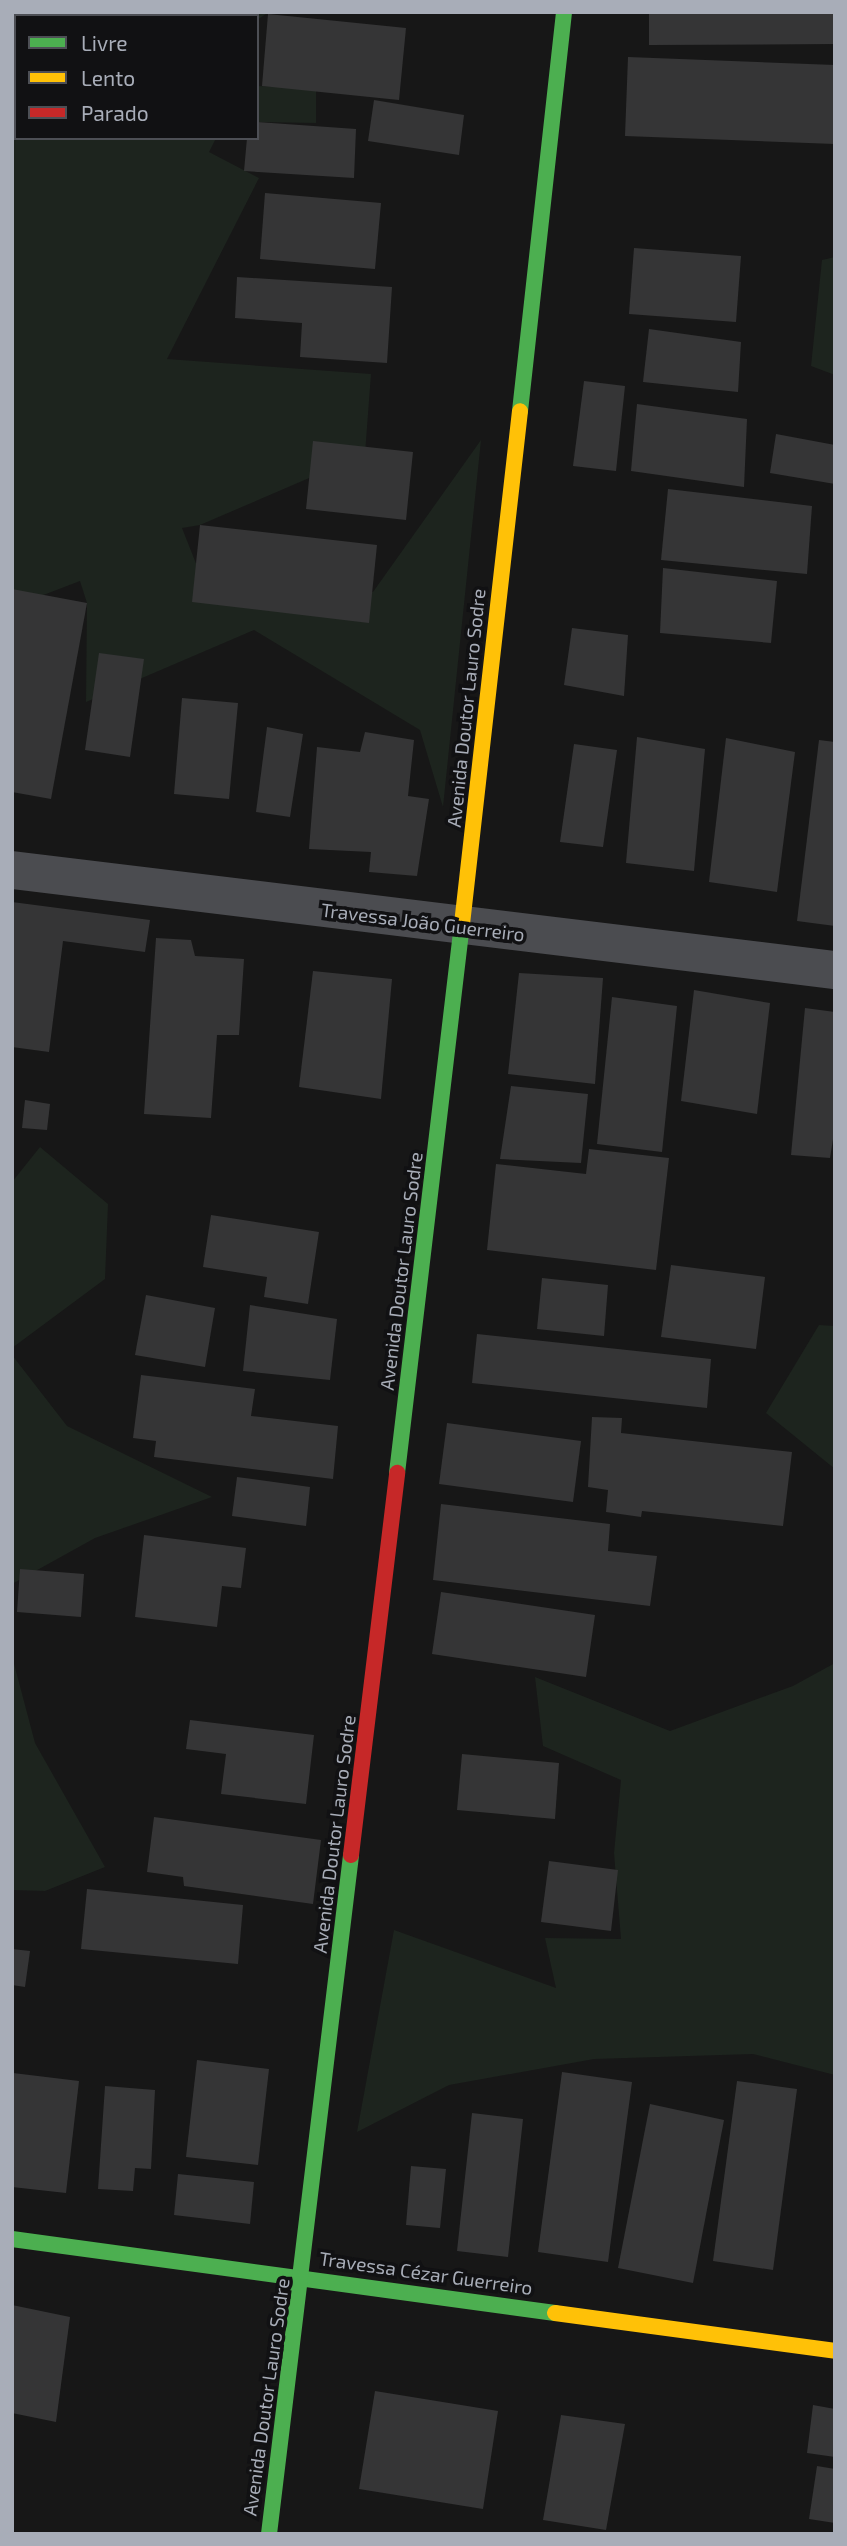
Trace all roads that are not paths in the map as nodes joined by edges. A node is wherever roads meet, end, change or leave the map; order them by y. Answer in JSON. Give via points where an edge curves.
{"nodes":[{"id":1,"x":564,"y":12,"type":"edge"},
{"id":2,"x":12,"y":870,"type":"edge"},
{"id":3,"x":463,"y":928,"type":"junction"},
{"id":4,"x":835,"y":970,"type":"edge"},
{"id":5,"x":12,"y":2239,"type":"edge"},
{"id":6,"x":303,"y":2278,"type":"junction"},
{"id":7,"x":835,"y":2351,"type":"edge"},
{"id":8,"x":269,"y":2534,"type":"edge"}],
"edges":[{"from":1,"to":3,"type":"street","name":"Avenida Doutor Lauro Sodre"},
{"from":2,"to":3,"type":"street","name":"Travessa João Guerreiro"},
{"from":3,"to":4,"type":"street","name":"Travessa João Guerreiro"},
{"from":3,"to":6,"type":"street","name":"Avenida Doutor Lauro Sodre"},
{"from":5,"to":6,"type":"street","name":"Travessa Cézar Guerreiro"},
{"from":6,"to":7,"type":"street","name":"Travessa Cézar Guerreiro"},
{"from":6,"to":8,"type":"street","name":"Avenida Doutor Lauro Sodre"}]}
